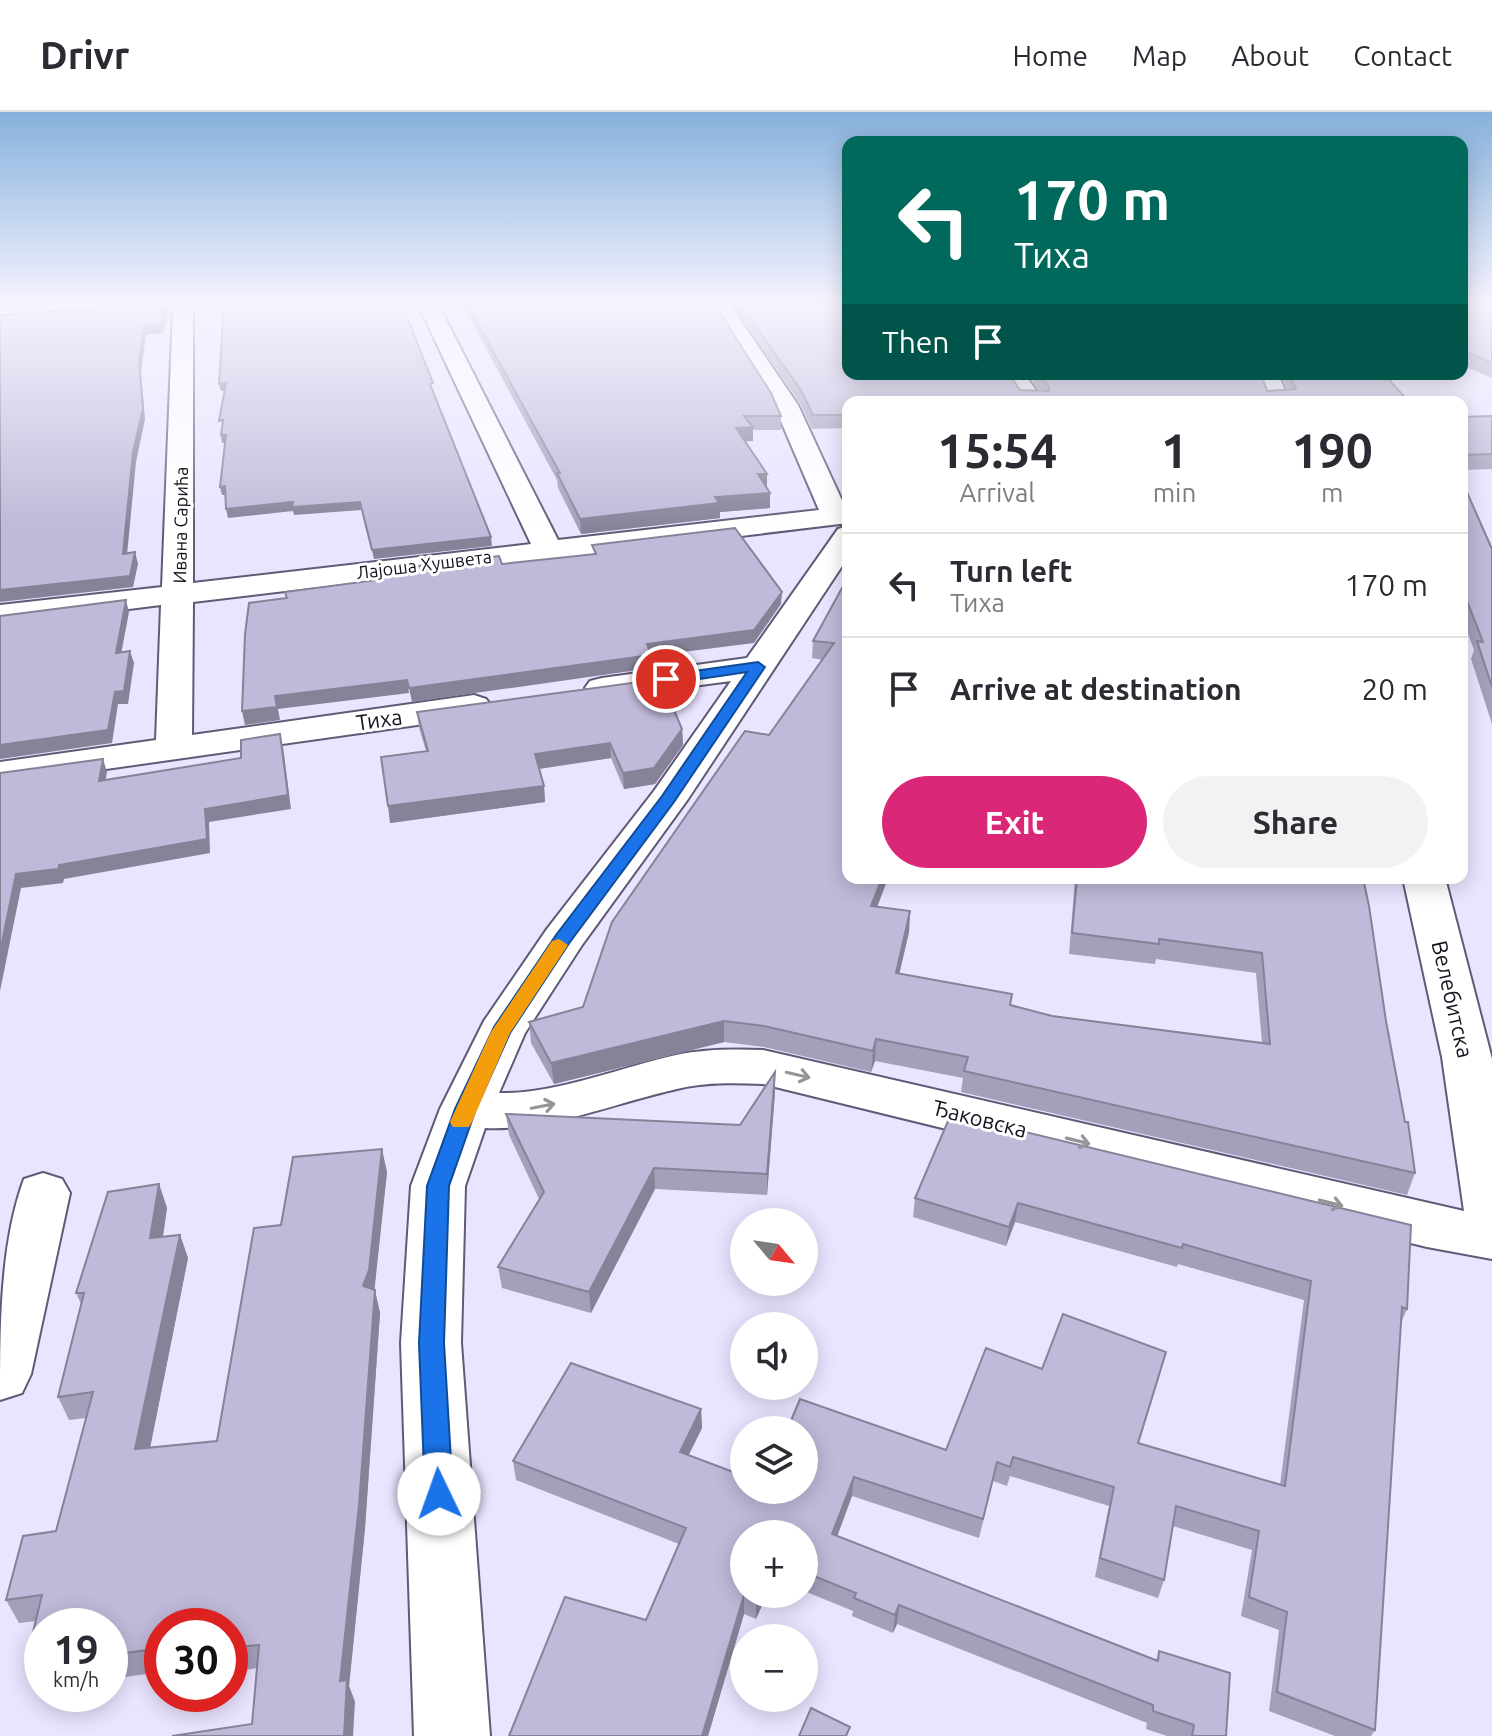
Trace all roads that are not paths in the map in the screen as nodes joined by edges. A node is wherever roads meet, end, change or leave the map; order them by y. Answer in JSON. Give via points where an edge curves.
{"nodes":[{"id":1,"x":182,"y":378,"type":"edge"},
{"id":2,"x":464,"y":378,"type":"edge"},
{"id":3,"x":768,"y":378,"type":"edge"},
{"id":4,"x":842,"y":517,"type":"edge"},
{"id":5,"x":842,"y":521,"type":"edge"},
{"id":6,"x":842,"y":524,"type":"edge"},
{"id":7,"x":548,"y":549,"type":"junction"},
{"id":8,"x":179,"y":593,"type":"junction"},
{"id":9,"x":0,"y":615,"type":"edge"},
{"id":10,"x":758,"y":667,"type":"junction"},
{"id":11,"x":569,"y":693,"type":"edge"},
{"id":12,"x":505,"y":702,"type":"edge"},
{"id":13,"x":174,"y":748,"type":"junction"},
{"id":14,"x":0,"y":773,"type":"edge"},
{"id":15,"x":1425,"y":884,"type":"edge"},
{"id":16,"x":466,"y":1109,"type":"junction"},
{"id":17,"x":43,"y":1193,"type":"dead end"},
{"id":18,"x":1492,"y":1215,"type":"edge"},
{"id":19,"x":1492,"y":1237,"type":"edge"},
{"id":20,"x":0,"y":1374,"type":"edge"},
{"id":21,"x":452,"y":1736,"type":"edge"}],
"edges":[{"from":1,"to":8,"type":"street","name":"Ивана Сарића"},
{"from":2,"to":7,"type":"street"},
{"from":3,"to":4,"type":"street"},
{"from":5,"to":7,"type":"street","name":"Лајоша Хушвета"},
{"from":6,"to":10,"type":"street"},
{"from":7,"to":8,"type":"street","name":"Лајоша Хушвета"},
{"from":8,"to":9,"type":"street","name":"Лајоша Хушвета"},
{"from":8,"to":13,"type":"street","name":"Ивана Сарића"},
{"from":10,"to":11,"type":"street"},
{"from":10,"to":16,"type":"street","via":[[510,1019]]},
{"from":12,"to":13,"type":"street","name":"Тиха"},
{"from":13,"to":14,"type":"street","name":"Тиха"},
{"from":15,"to":18,"type":"street","name":"Велебитска","via":[[1467,1057]]},
{"from":16,"to":19,"type":"street","name":"Ђаковска","one_way":true,"via":[[544,1106],[680,1071],[763,1067],[1427,1226]]},
{"from":16,"to":21,"type":"street","via":[[438,1186],[431,1343]]},
{"from":17,"to":20,"type":"street"}]}
